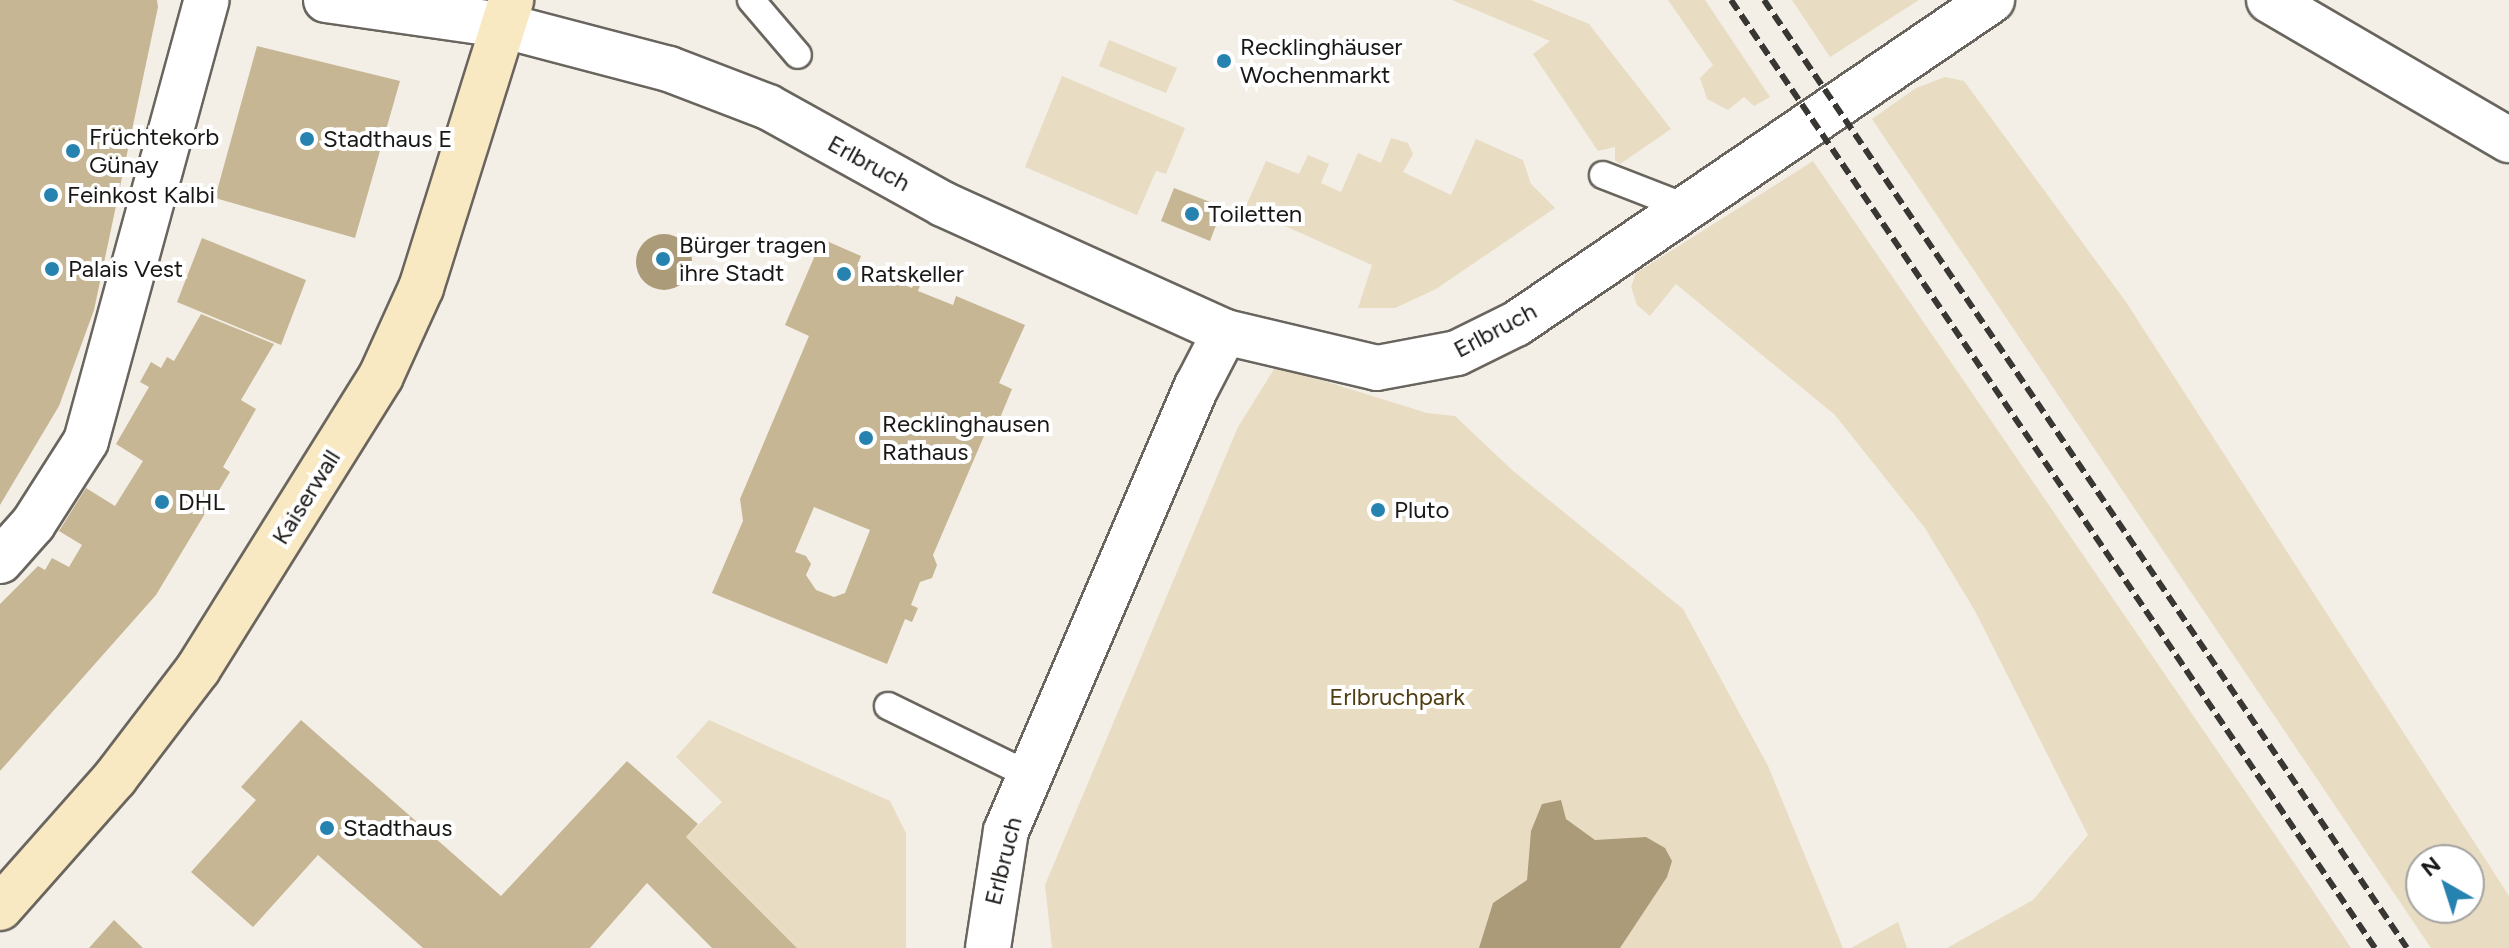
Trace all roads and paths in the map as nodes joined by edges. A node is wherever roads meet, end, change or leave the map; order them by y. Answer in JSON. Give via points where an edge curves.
{"nodes":[{"id":1,"x":207,"y":0,"type":"edge"},
{"id":2,"x":326,"y":0,"type":"edge"},
{"id":3,"x":751,"y":0,"type":"edge"},
{"id":4,"x":1992,"y":0,"type":"edge"},
{"id":5,"x":2269,"y":0,"type":"edge"},
{"id":6,"x":505,"y":8,"type":"edge"},
{"id":7,"x":798,"y":55,"type":"dead end"},
{"id":8,"x":2509,"y":140,"type":"edge"},
{"id":9,"x":1603,"y":175,"type":"dead end"},
{"id":10,"x":1685,"y":207,"type":"junction"},
{"id":11,"x":1225,"y":332,"type":"junction"},
{"id":12,"x":0,"y":561,"type":"edge"},
{"id":13,"x":888,"y":706,"type":"dead end"},
{"id":14,"x":1029,"y":775,"type":"junction"},
{"id":15,"x":0,"y":908,"type":"edge"},
{"id":16,"x":988,"y":948,"type":"edge"}],
"edges":[{"from":1,"to":12,"type":"street","via":[[86,441],[33,524]]},
{"from":2,"to":6,"type":"street","name":"Erlbruch"},
{"from":3,"to":7,"type":"lane"},
{"from":4,"to":10,"type":"street","name":"Erlbruch"},
{"from":5,"to":8,"type":"street"},
{"from":6,"to":11,"type":"street","name":"Erlbruch","via":[[768,107],[943,204]]},
{"from":6,"to":15,"type":"main road","name":"Kaiserwall","via":[[426,274],[381,376],[198,669],[115,778]]},
{"from":9,"to":10,"type":"lane"},
{"from":10,"to":11,"type":"street","name":"Erlbruch","via":[[1516,324],[1457,353],[1419,364],[1377,368]]},
{"from":11,"to":14,"type":"street","name":"Erlbruch"},
{"from":13,"to":14,"type":"lane"},
{"from":14,"to":16,"type":"street","name":"Erlbruch","via":[[1006,831]]}]}
